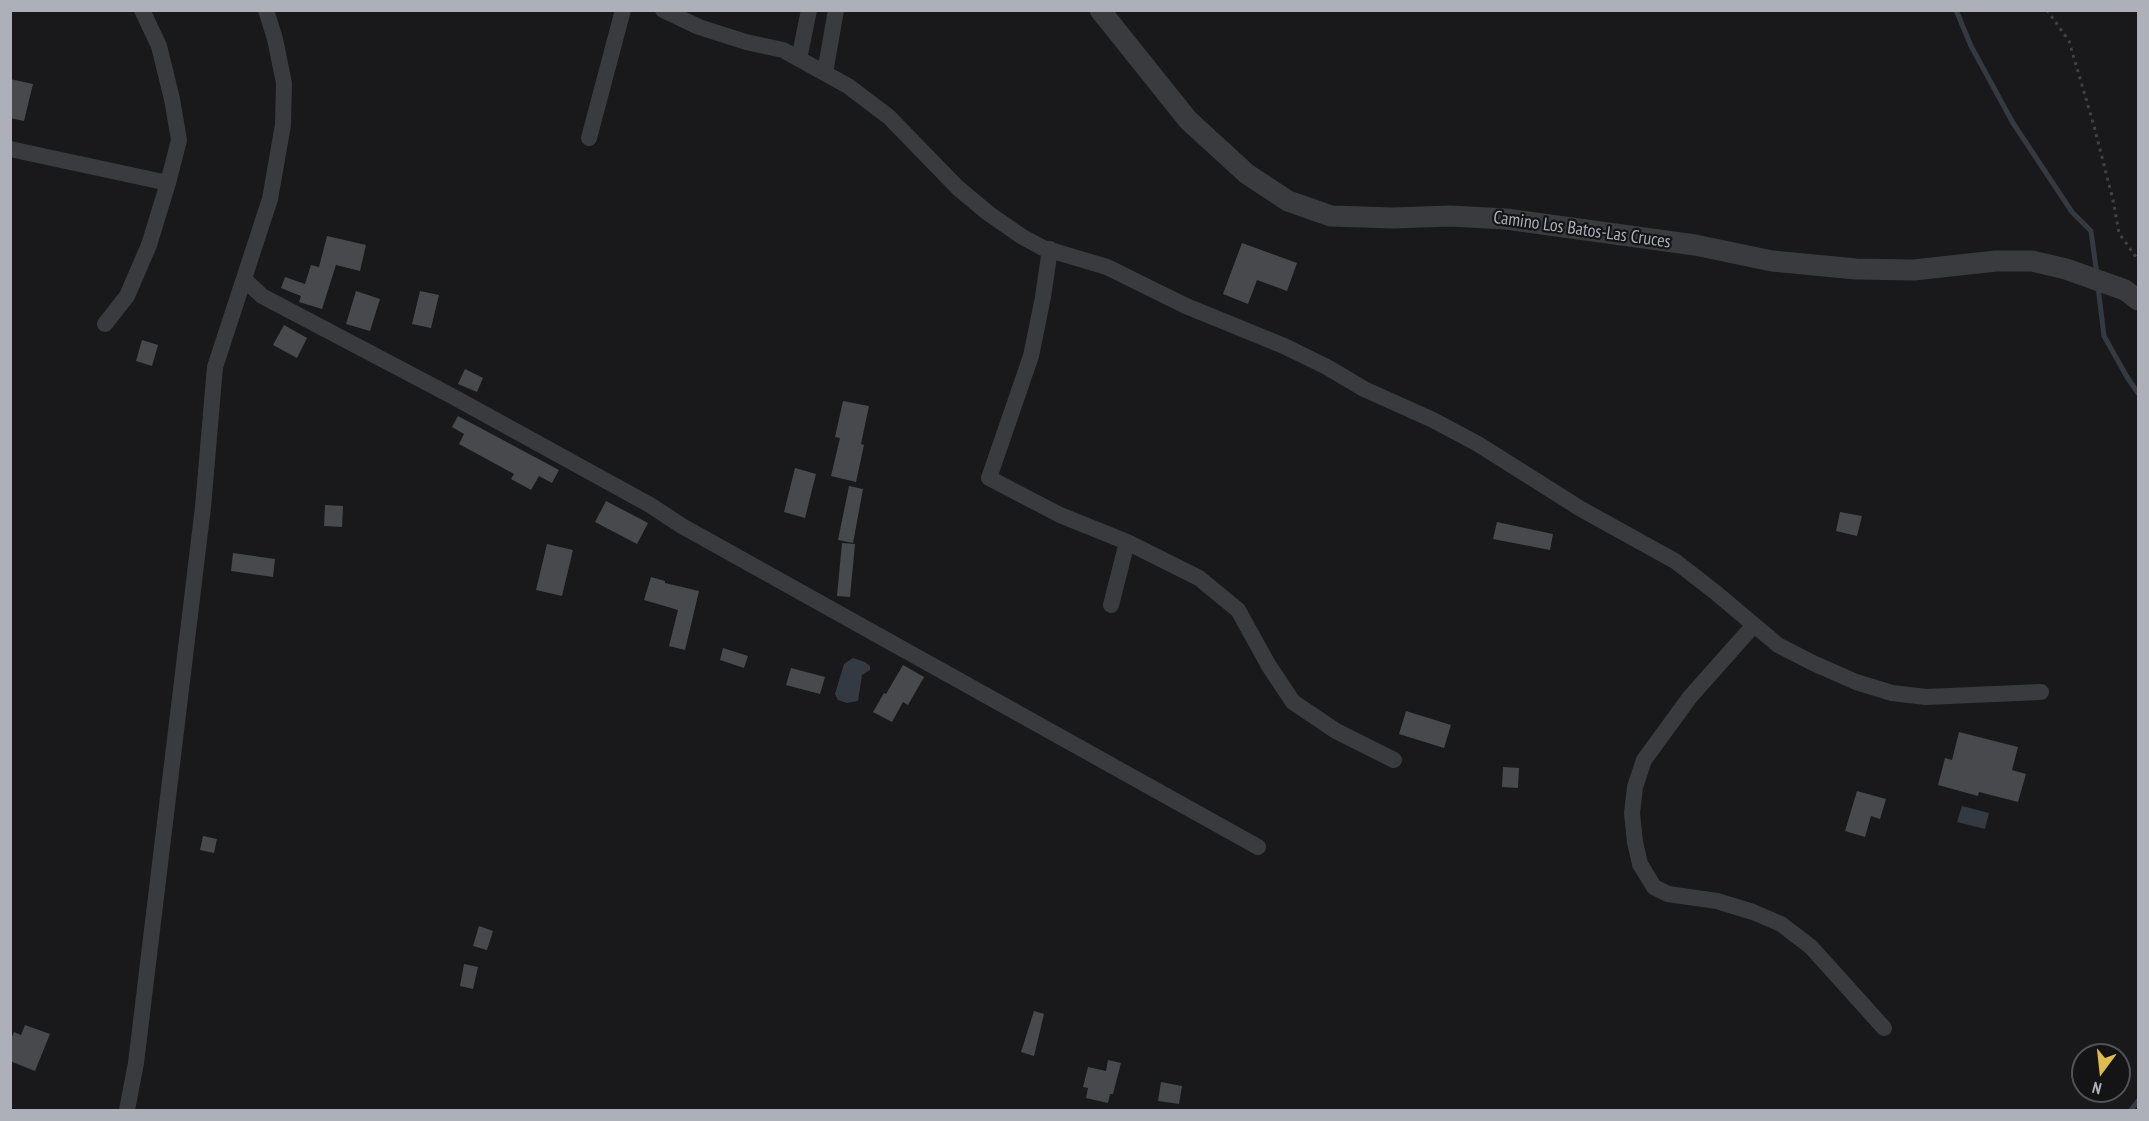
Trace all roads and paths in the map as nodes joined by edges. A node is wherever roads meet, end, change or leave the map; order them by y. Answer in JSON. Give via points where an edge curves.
{"nodes":[{"id":1,"x":142,"y":10,"type":"edge"},
{"id":2,"x":266,"y":10,"type":"edge"},
{"id":3,"x":623,"y":10,"type":"edge"},
{"id":4,"x":663,"y":10,"type":"edge"},
{"id":5,"x":809,"y":10,"type":"edge"},
{"id":6,"x":836,"y":10,"type":"edge"},
{"id":7,"x":1100,"y":10,"type":"edge"},
{"id":8,"x":2047,"y":10,"type":"edge"},
{"id":9,"x":799,"y":59,"type":"junction"},
{"id":10,"x":825,"y":73,"type":"junction"},
{"id":11,"x":588,"y":138,"type":"dead end"},
{"id":12,"x":10,"y":149,"type":"edge"},
{"id":13,"x":168,"y":183,"type":"junction"},
{"id":14,"x":1050,"y":249,"type":"junction"},
{"id":15,"x":2139,"y":260,"type":"edge"},
{"id":16,"x":244,"y":279,"type":"junction"},
{"id":17,"x":2132,"y":295,"type":"edge"},
{"id":18,"x":105,"y":324,"type":"dead end"},
{"id":19,"x":1127,"y":543,"type":"junction"},
{"id":20,"x":1111,"y":605,"type":"dead end"},
{"id":21,"x":1754,"y":626,"type":"junction"},
{"id":22,"x":2041,"y":692,"type":"dead end"},
{"id":23,"x":1394,"y":760,"type":"dead end"},
{"id":24,"x":1258,"y":846,"type":"dead end"},
{"id":25,"x":1884,"y":1028,"type":"dead end"},
{"id":26,"x":126,"y":1110,"type":"edge"}],
"edges":[{"from":1,"to":13,"type":"street","via":[[159,46],[179,140]]},
{"from":2,"to":16,"type":"street","via":[[284,84],[282,125],[270,199]]},
{"from":3,"to":11,"type":"street"},
{"from":4,"to":9,"type":"street","via":[[699,27],[783,50]]},
{"from":5,"to":9,"type":"street"},
{"from":6,"to":10,"type":"street"},
{"from":7,"to":17,"type":"street","name":"Camino Los Batos-Las Cruces","via":[[1188,120],[1247,174],[1288,201],[1331,216],[1506,219],[1695,245],[1772,261],[1856,269],[1914,270],[2032,261],[2066,269]]},
{"from":8,"to":15,"type":"path","via":[[2069,41],[2119,233]]},
{"from":9,"to":10,"type":"street"},
{"from":10,"to":14,"type":"street","via":[[889,117],[988,213],[1021,236]]},
{"from":12,"to":13,"type":"street"},
{"from":13,"to":18,"type":"street","via":[[127,296]]},
{"from":14,"to":19,"type":"street","via":[[1030,356],[989,478],[1060,515]]},
{"from":14,"to":21,"type":"street","via":[[1107,267],[1186,306],[1284,346],[1478,444],[1581,509],[1675,561]]},
{"from":16,"to":24,"type":"street","via":[[262,296],[650,505]]},
{"from":16,"to":26,"type":"street","via":[[215,367],[190,619]]},
{"from":19,"to":20,"type":"street"},
{"from":19,"to":23,"type":"street","via":[[1199,578],[1238,610],[1293,702],[1336,731]]},
{"from":21,"to":22,"type":"street","via":[[1778,645],[1813,663],[1892,693],[1926,697]]},
{"from":21,"to":25,"type":"street","via":[[1690,697],[1644,760],[1632,813],[1640,864],[1654,887],[1668,894],[1717,901],[1781,924],[1811,947]]}]}
